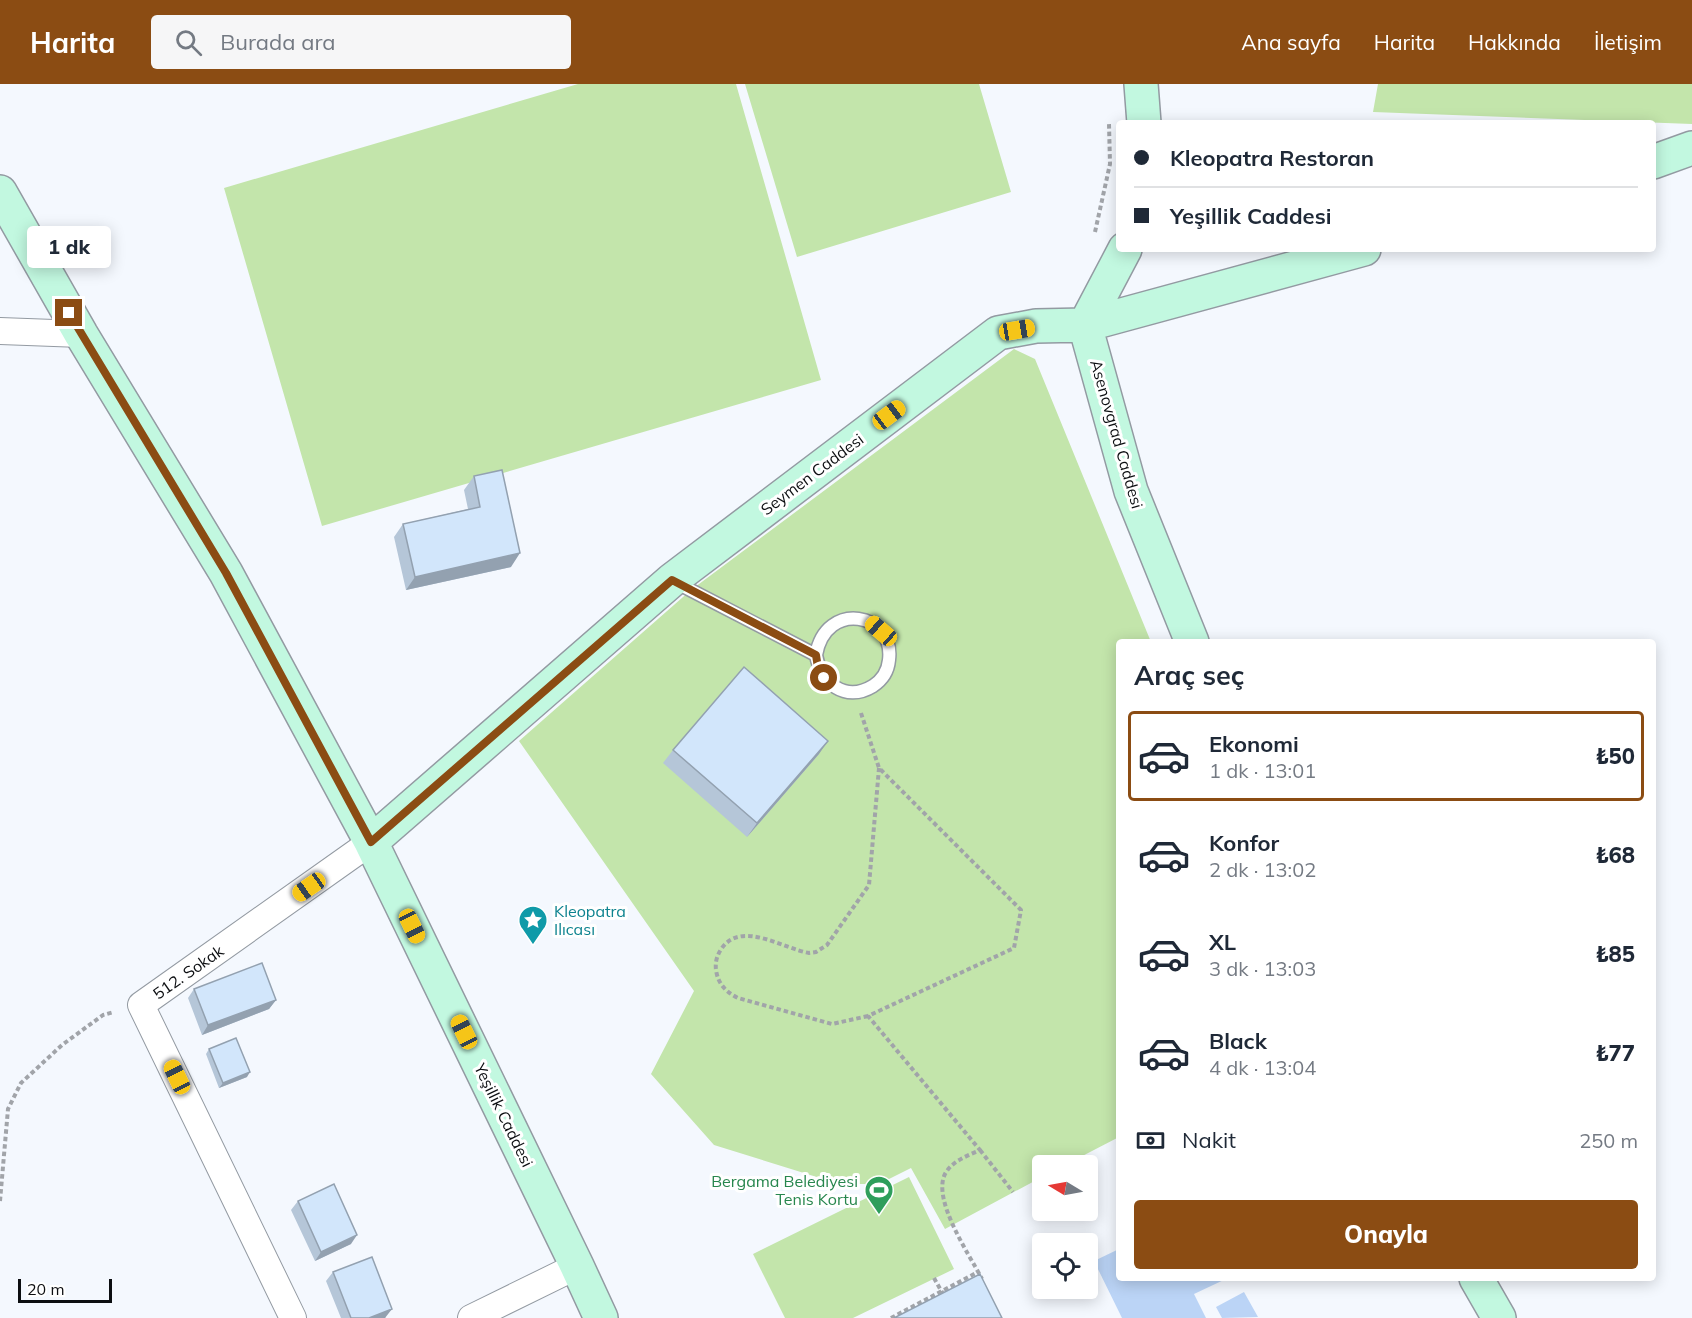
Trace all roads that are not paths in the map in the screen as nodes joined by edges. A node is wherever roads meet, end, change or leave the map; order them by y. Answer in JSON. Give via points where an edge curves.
{"nodes":[{"id":1,"x":1141,"y":84,"type":"edge"},
{"id":2,"x":1144,"y":120,"type":"edge"},
{"id":3,"x":1692,"y":148,"type":"edge"},
{"id":4,"x":1656,"y":161,"type":"edge"},
{"id":5,"x":0,"y":192,"type":"edge"},
{"id":6,"x":1123,"y":252,"type":"edge"},
{"id":7,"x":1353,"y":252,"type":"edge"},
{"id":8,"x":1085,"y":325,"type":"junction"},
{"id":9,"x":0,"y":331,"type":"edge"},
{"id":10,"x":81,"y":334,"type":"junction"},
{"id":11,"x":672,"y":580,"type":"junction"},
{"id":12,"x":1191,"y":639,"type":"edge"},
{"id":13,"x":816,"y":655,"type":"junction"},
{"id":14,"x":371,"y":842,"type":"junction"},
{"id":15,"x":577,"y":1266,"type":"junction"},
{"id":16,"x":1478,"y":1281,"type":"edge"},
{"id":17,"x":293,"y":1318,"type":"edge"},
{"id":18,"x":471,"y":1318,"type":"edge"},
{"id":19,"x":601,"y":1318,"type":"edge"},
{"id":20,"x":1499,"y":1318,"type":"edge"}],
"edges":[{"from":1,"to":2,"type":"main road"},
{"from":3,"to":4,"type":"main road"},
{"from":5,"to":10,"type":"main road","name":"Yeşillik Caddesi"},
{"from":6,"to":8,"type":"main road"},
{"from":7,"to":8,"type":"main road","name":"Seymen Caddesi"},
{"from":8,"to":11,"type":"main road","name":"Seymen Caddesi","via":[[1036,326],[998,333]]},
{"from":8,"to":12,"type":"main road","name":"Asenovgrad Caddesi","via":[[1131,491]]},
{"from":9,"to":10,"type":"street"},
{"from":10,"to":14,"type":"main road","name":"Yeşillik Caddesi","via":[[226,573]]},
{"from":11,"to":13,"type":"lane"},
{"from":11,"to":14,"type":"main road","name":"Seymen Caddesi"},
{"from":13,"to":13,"type":"lane","via":[[818,668],[832,686],[855,692],[876,684],[884,675],[890,653],[888,642],[872,623],[847,618],[825,631]]},
{"from":14,"to":15,"type":"main road","name":"Yeşillik Caddesi"},
{"from":14,"to":17,"type":"street","name":"512. Sokak","via":[[141,1005]]},
{"from":15,"to":18,"type":"street"},
{"from":15,"to":19,"type":"main road","name":"Yeşillik Caddesi"},
{"from":16,"to":20,"type":"main road"}]}
